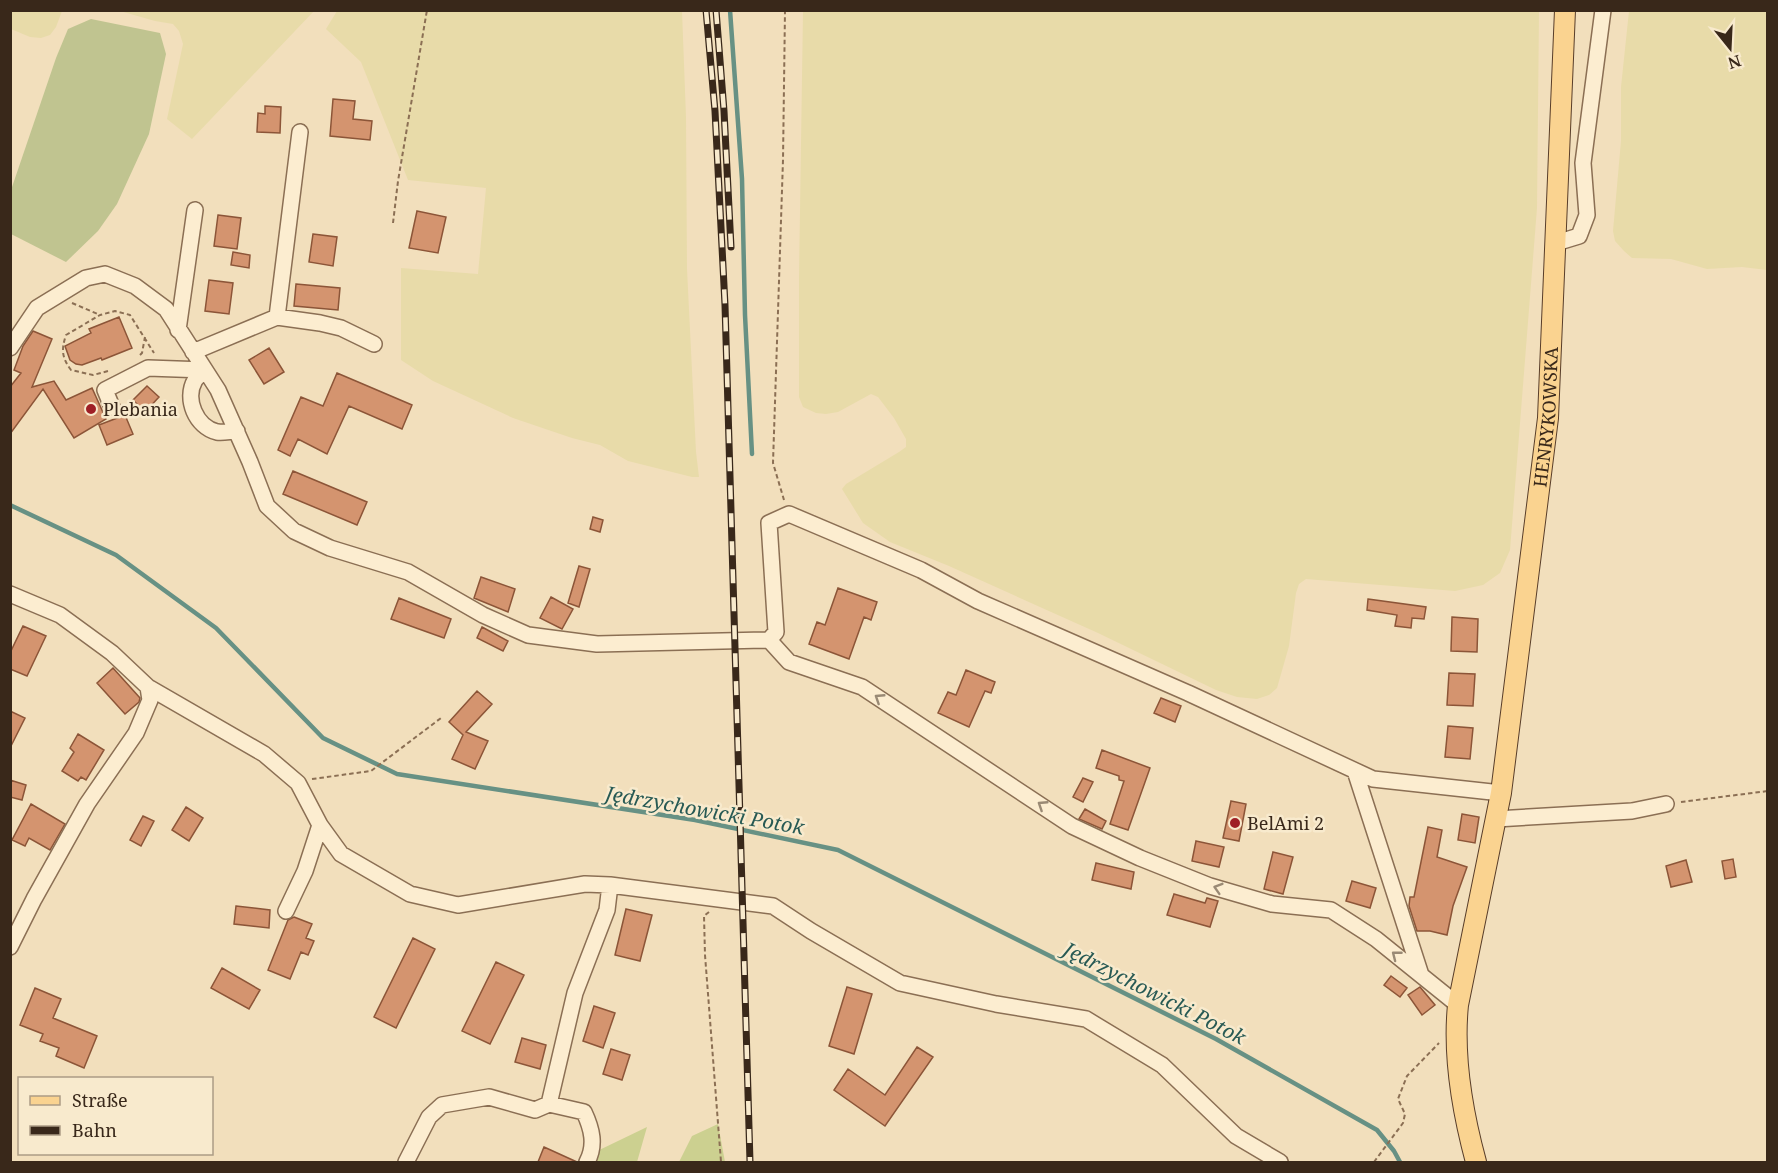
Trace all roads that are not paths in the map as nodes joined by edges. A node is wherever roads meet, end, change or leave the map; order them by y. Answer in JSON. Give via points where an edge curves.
{"nodes":[{"id":1,"x":1565,"y":10,"type":"edge"},
{"id":2,"x":1603,"y":10,"type":"edge"},
{"id":3,"x":300,"y":132,"type":"dead end"},
{"id":4,"x":195,"y":210,"type":"dead end"},
{"id":5,"x":1556,"y":243,"type":"junction"},
{"id":6,"x":277,"y":317,"type":"junction"},
{"id":7,"x":178,"y":330,"type":"junction"},
{"id":8,"x":374,"y":344,"type":"dead end"},
{"id":9,"x":10,"y":348,"type":"edge"},
{"id":10,"x":193,"y":352,"type":"junction"},
{"id":11,"x":205,"y":370,"type":"junction"},
{"id":12,"x":112,"y":407,"type":"dead end"},
{"id":13,"x":237,"y":431,"type":"junction"},
{"id":14,"x":10,"y":594,"type":"edge"},
{"id":15,"x":769,"y":640,"type":"junction"},
{"id":16,"x":148,"y":687,"type":"junction"},
{"id":17,"x":1354,"y":771,"type":"junction"},
{"id":18,"x":1501,"y":793,"type":"junction"},
{"id":19,"x":1666,"y":804,"type":"road end"},
{"id":20,"x":1496,"y":819,"type":"junction"},
{"id":21,"x":320,"y":825,"type":"junction"},
{"id":22,"x":610,"y":885,"type":"junction"},
{"id":23,"x":286,"y":911,"type":"dead end"},
{"id":24,"x":10,"y":948,"type":"edge"},
{"id":25,"x":1421,"y":975,"type":"junction"},
{"id":26,"x":1458,"y":1005,"type":"junction"},
{"id":27,"x":549,"y":1104,"type":"junction"},
{"id":28,"x":406,"y":1162,"type":"edge"},
{"id":29,"x":587,"y":1162,"type":"edge"},
{"id":30,"x":1280,"y":1162,"type":"edge"},
{"id":31,"x":1476,"y":1162,"type":"edge"}],
"edges":[{"from":1,"to":5,"type":"main road","name":"HENRYKOWSKA"},
{"from":2,"to":5,"type":"street","via":[[1582,163],[1587,215],[1579,236]]},
{"from":3,"to":6,"type":"street"},
{"from":4,"to":7,"type":"street"},
{"from":5,"to":18,"type":"main road","name":"HENRYKOWSKA","via":[[1548,418]]},
{"from":6,"to":8,"type":"street","via":[[320,322]]},
{"from":6,"to":10,"type":"street"},
{"from":7,"to":9,"type":"street","via":[[166,309],[135,286],[105,274],[86,278],[37,309]]},
{"from":7,"to":10,"type":"street"},
{"from":10,"to":11,"type":"street"},
{"from":11,"to":12,"type":"street","via":[[148,368],[105,390]]},
{"from":11,"to":13,"type":"street"},
{"from":11,"to":13,"type":"street","via":[[195,380],[190,397],[193,409],[201,423],[217,432]]},
{"from":13,"to":15,"type":"street","via":[[267,506],[294,531],[330,548],[408,572],[483,615],[528,635],[597,644]]},
{"from":14,"to":16,"type":"street","via":[[60,615],[112,653]]},
{"from":15,"to":17,"type":"street","via":[[776,632],[769,523],[789,514],[921,570],[978,601]]},
{"from":25,"to":15,"type":"street","one_way":true,"via":[[1331,910],[1272,904],[1210,886],[1072,826],[862,687],[789,662]]},
{"from":16,"to":21,"type":"street","via":[[264,754],[298,783]]},
{"from":16,"to":24,"type":"street","via":[[150,700],[136,732],[87,804]]},
{"from":17,"to":18,"type":"street","via":[[1373,779]]},
{"from":17,"to":25,"type":"street"},
{"from":18,"to":20,"type":"main road","name":"HENRYKOWSKA"},
{"from":19,"to":20,"type":"street","via":[[1632,811]]},
{"from":20,"to":26,"type":"main road","name":"HENRYKOWSKA"},
{"from":21,"to":22,"type":"street","via":[[341,854],[351,860],[410,894],[458,905],[585,884]]},
{"from":21,"to":23,"type":"street"},
{"from":22,"to":27,"type":"street","via":[[607,910],[575,993]]},
{"from":22,"to":30,"type":"street","via":[[773,906],[900,983],[1086,1019],[1162,1065],[1236,1136]]},
{"from":25,"to":26,"type":"street"},
{"from":26,"to":31,"type":"main road","name":"HENRYKOWSKA","via":[[1456,1027],[1466,1123]]},
{"from":27,"to":28,"type":"street","via":[[535,1110],[489,1097],[442,1105],[429,1117]]},
{"from":27,"to":29,"type":"street","via":[[584,1112],[593,1139]]}]}
